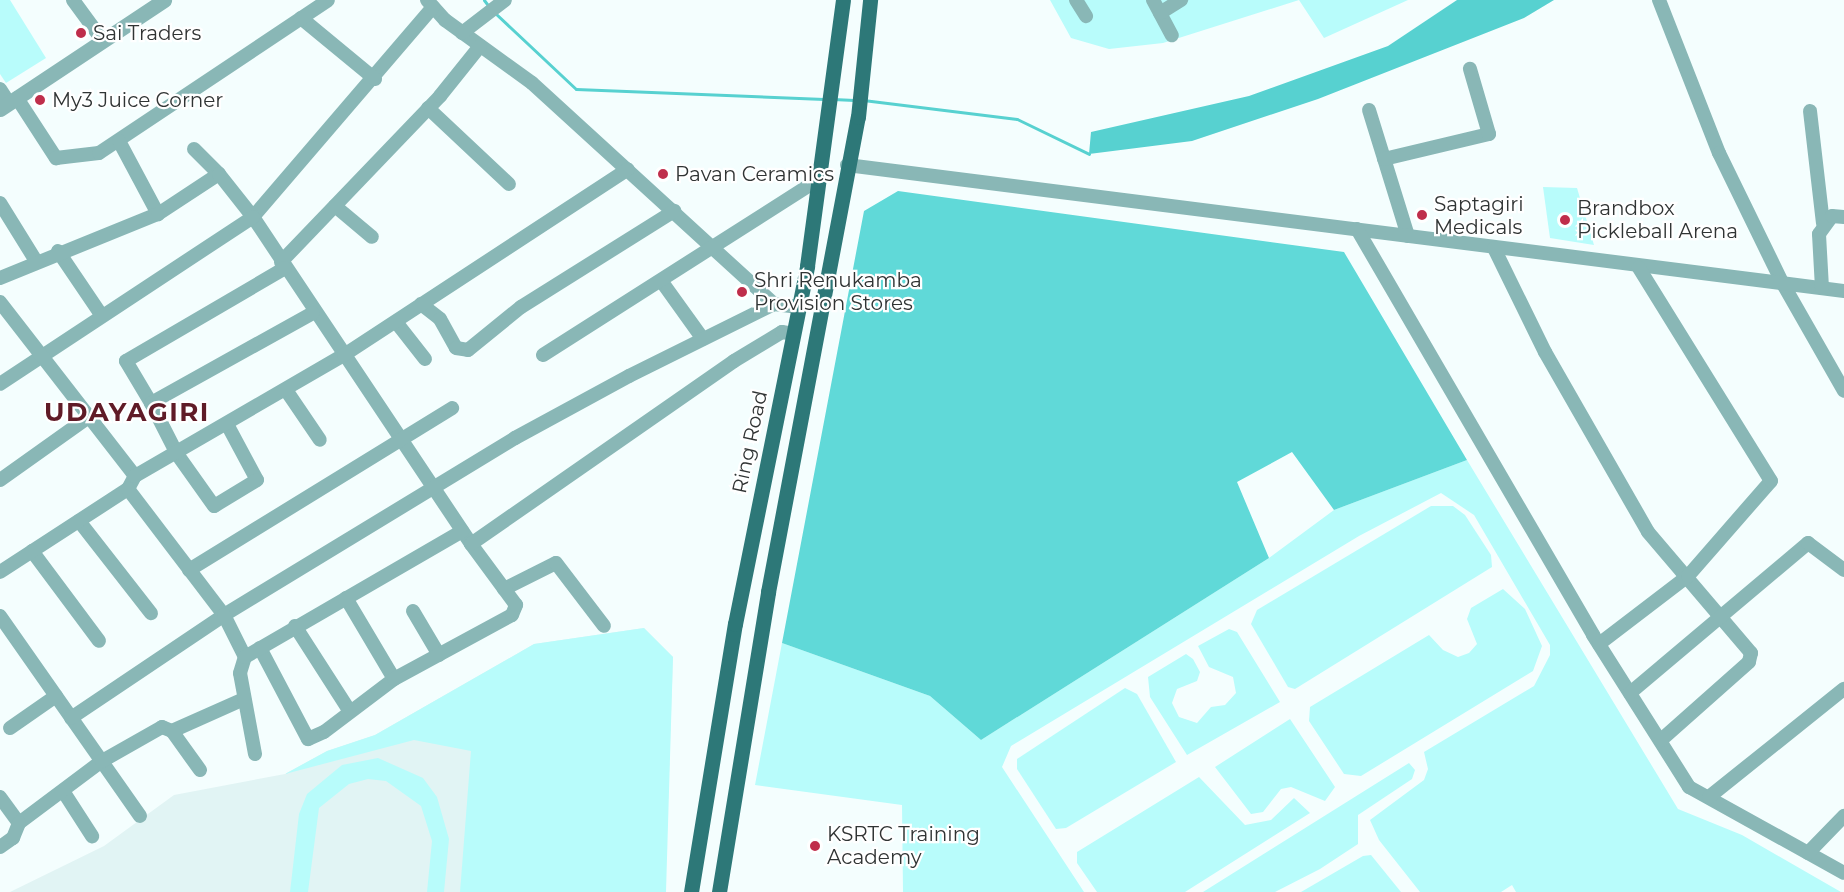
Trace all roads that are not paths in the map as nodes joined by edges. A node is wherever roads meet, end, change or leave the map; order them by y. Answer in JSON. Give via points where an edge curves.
{"nodes":[{"id":1,"x":73,"y":0,"type":"edge"},
{"id":2,"x":328,"y":0,"type":"edge"},
{"id":3,"x":843,"y":0,"type":"edge"},
{"id":4,"x":870,"y":0,"type":"edge"},
{"id":5,"x":1076,"y":0,"type":"edge"},
{"id":6,"x":1181,"y":0,"type":"edge"},
{"id":7,"x":1659,"y":0,"type":"edge"},
{"id":8,"x":161,"y":1,"type":"edge"},
{"id":9,"x":502,"y":2,"type":"edge"},
{"id":10,"x":430,"y":4,"type":"edge"},
{"id":11,"x":1156,"y":6,"type":"edge"},
{"id":12,"x":1086,"y":16,"type":"dead end"},
{"id":13,"x":301,"y":18,"type":"junction"},
{"id":14,"x":462,"y":33,"type":"junction"},
{"id":15,"x":1172,"y":35,"type":"dead end"},
{"id":16,"x":103,"y":41,"type":"junction"},
{"id":17,"x":480,"y":45,"type":"junction"},
{"id":18,"x":1470,"y":69,"type":"dead end"},
{"id":19,"x":375,"y":80,"type":"junction"},
{"id":20,"x":0,"y":89,"type":"edge"},
{"id":21,"x":9,"y":104,"type":"edge"},
{"id":22,"x":428,"y":108,"type":"junction"},
{"id":23,"x":1369,"y":110,"type":"dead end"},
{"id":24,"x":1810,"y":111,"type":"dead end"},
{"id":25,"x":118,"y":141,"type":"junction"},
{"id":26,"x":194,"y":149,"type":"dead end"},
{"id":27,"x":1384,"y":159,"type":"junction"},
{"id":28,"x":824,"y":162,"type":"junction"},
{"id":29,"x":847,"y":165,"type":"junction"},
{"id":30,"x":628,"y":169,"type":"junction"},
{"id":31,"x":219,"y":174,"type":"junction"},
{"id":32,"x":821,"y":178,"type":"junction"},
{"id":33,"x":509,"y":184,"type":"dead end"},
{"id":34,"x":0,"y":203,"type":"edge"},
{"id":35,"x":335,"y":206,"type":"junction"},
{"id":36,"x":674,"y":211,"type":"junction"},
{"id":37,"x":158,"y":214,"type":"junction"},
{"id":38,"x":253,"y":217,"type":"junction"},
{"id":39,"x":1844,"y":217,"type":"edge"},
{"id":40,"x":1823,"y":223,"type":"junction"},
{"id":41,"x":1357,"y":229,"type":"junction"},
{"id":42,"x":1408,"y":236,"type":"junction"},
{"id":43,"x":372,"y":237,"type":"dead end"},
{"id":44,"x":714,"y":248,"type":"junction"},
{"id":45,"x":1494,"y":248,"type":"junction"},
{"id":46,"x":58,"y":251,"type":"junction"},
{"id":47,"x":36,"y":261,"type":"junction"},
{"id":48,"x":283,"y":265,"type":"junction"},
{"id":49,"x":1639,"y":268,"type":"junction"},
{"id":50,"x":0,"y":279,"type":"edge"},
{"id":51,"x":662,"y":282,"type":"junction"},
{"id":52,"x":1783,"y":284,"type":"junction"},
{"id":53,"x":1822,"y":288,"type":"junction"},
{"id":54,"x":1844,"y":291,"type":"edge"},
{"id":55,"x":0,"y":302,"type":"edge"},
{"id":56,"x":421,"y":304,"type":"junction"},
{"id":57,"x":774,"y":304,"type":"junction"},
{"id":58,"x":799,"y":307,"type":"junction"},
{"id":59,"x":313,"y":313,"type":"junction"},
{"id":60,"x":102,"y":316,"type":"junction"},
{"id":61,"x":396,"y":322,"type":"junction"},
{"id":62,"x":794,"y":334,"type":"junction"},
{"id":63,"x":703,"y":339,"type":"junction"},
{"id":64,"x":42,"y":355,"type":"junction"},
{"id":65,"x":344,"y":355,"type":"junction"},
{"id":66,"x":543,"y":355,"type":"dead end"},
{"id":67,"x":425,"y":359,"type":"dead end"},
{"id":68,"x":0,"y":384,"type":"edge"},
{"id":69,"x":286,"y":390,"type":"junction"},
{"id":70,"x":1844,"y":391,"type":"edge"},
{"id":71,"x":151,"y":403,"type":"junction"},
{"id":72,"x":452,"y":408,"type":"dead end"},
{"id":73,"x":90,"y":417,"type":"junction"},
{"id":74,"x":228,"y":426,"type":"junction"},
{"id":75,"x":320,"y":440,"type":"dead end"},
{"id":76,"x":405,"y":440,"type":"junction"},
{"id":77,"x":177,"y":454,"type":"junction"},
{"id":78,"x":135,"y":476,"type":"junction"},
{"id":79,"x":0,"y":480,"type":"edge"},
{"id":80,"x":128,"y":489,"type":"junction"},
{"id":81,"x":435,"y":489,"type":"junction"},
{"id":82,"x":79,"y":521,"type":"junction"},
{"id":83,"x":462,"y":531,"type":"junction"},
{"id":84,"x":471,"y":544,"type":"junction"},
{"id":85,"x":32,"y":551,"type":"junction"},
{"id":86,"x":189,"y":570,"type":"junction"},
{"id":87,"x":1844,"y":570,"type":"edge"},
{"id":88,"x":0,"y":572,"type":"edge"},
{"id":89,"x":1688,"y":576,"type":"junction"},
{"id":90,"x":504,"y":589,"type":"junction"},
{"id":91,"x":346,"y":598,"type":"junction"},
{"id":92,"x":412,"y":611,"type":"dead end"},
{"id":93,"x":151,"y":614,"type":"dead end"},
{"id":94,"x":224,"y":615,"type":"junction"},
{"id":95,"x":1724,"y":615,"type":"junction"},
{"id":96,"x":0,"y":617,"type":"edge"},
{"id":97,"x":604,"y":626,"type":"dead end"},
{"id":98,"x":296,"y":627,"type":"junction"},
{"id":99,"x":99,"y":641,"type":"dead end"},
{"id":100,"x":1599,"y":644,"type":"junction"},
{"id":101,"x":260,"y":648,"type":"junction"},
{"id":102,"x":439,"y":655,"type":"junction"},
{"id":103,"x":245,"y":657,"type":"junction"},
{"id":104,"x":394,"y":679,"type":"junction"},
{"id":105,"x":1844,"y":689,"type":"edge"},
{"id":106,"x":1630,"y":693,"type":"junction"},
{"id":107,"x":56,"y":696,"type":"junction"},
{"id":108,"x":244,"y":699,"type":"junction"},
{"id":109,"x":349,"y":710,"type":"junction"},
{"id":110,"x":71,"y":718,"type":"junction"},
{"id":111,"x":10,"y":728,"type":"dead end"},
{"id":112,"x":172,"y":731,"type":"junction"},
{"id":113,"x":1661,"y":740,"type":"junction"},
{"id":114,"x":255,"y":754,"type":"dead end"},
{"id":115,"x":102,"y":761,"type":"junction"},
{"id":116,"x":200,"y":770,"type":"dead end"},
{"id":117,"x":63,"y":791,"type":"junction"},
{"id":118,"x":0,"y":797,"type":"edge"},
{"id":119,"x":1709,"y":797,"type":"junction"},
{"id":120,"x":140,"y":816,"type":"dead end"},
{"id":121,"x":1844,"y":816,"type":"edge"},
{"id":122,"x":19,"y":823,"type":"junction"},
{"id":123,"x":92,"y":836,"type":"dead end"},
{"id":124,"x":0,"y":847,"type":"edge"},
{"id":125,"x":1808,"y":853,"type":"junction"},
{"id":126,"x":1844,"y":873,"type":"edge"},
{"id":127,"x":691,"y":892,"type":"edge"},
{"id":128,"x":719,"y":892,"type":"edge"}],
"edges":[{"from":1,"to":16,"type":"street"},
{"from":2,"to":13,"type":"street"},
{"from":3,"to":28,"type":"main road","name":"Ring Road"},
{"from":4,"to":29,"type":"main road","via":[[858,117]]},
{"from":5,"to":12,"type":"street"},
{"from":6,"to":11,"type":"street"},
{"from":7,"to":52,"type":"street","via":[[1719,153]]},
{"from":8,"to":16,"type":"street"},
{"from":9,"to":14,"type":"street"},
{"from":10,"to":14,"type":"street"},
{"from":10,"to":19,"type":"street"},
{"from":11,"to":15,"type":"street"},
{"from":13,"to":19,"type":"street"},
{"from":13,"to":25,"type":"street"},
{"from":14,"to":17,"type":"street"},
{"from":16,"to":21,"type":"street"},
{"from":17,"to":22,"type":"street"},
{"from":17,"to":30,"type":"street","via":[[532,83]]},
{"from":18,"to":27,"type":"street","via":[[1489,134]]},
{"from":19,"to":38,"type":"street"},
{"from":20,"to":21,"type":"street"},
{"from":21,"to":25,"type":"street","via":[[56,158],[99,153]]},
{"from":22,"to":33,"type":"street"},
{"from":22,"to":35,"type":"street"},
{"from":23,"to":27,"type":"street"},
{"from":24,"to":40,"type":"street"},
{"from":25,"to":37,"type":"street"},
{"from":26,"to":31,"type":"street"},
{"from":27,"to":42,"type":"street"},
{"from":28,"to":29,"type":"main road"},
{"from":28,"to":32,"type":"main road","name":"Ring Road"},
{"from":29,"to":41,"type":"street"},
{"from":29,"to":128,"type":"main road"},
{"from":30,"to":36,"type":"street"},
{"from":30,"to":56,"type":"street"},
{"from":31,"to":37,"type":"street"},
{"from":31,"to":38,"type":"street"},
{"from":32,"to":44,"type":"street"},
{"from":32,"to":58,"type":"main road","name":"Ring Road"},
{"from":34,"to":47,"type":"street"},
{"from":35,"to":43,"type":"street"},
{"from":35,"to":48,"type":"street"},
{"from":36,"to":44,"type":"street"},
{"from":36,"to":56,"type":"street","via":[[521,307],[468,350],[456,348],[441,319]]},
{"from":37,"to":46,"type":"street"},
{"from":38,"to":48,"type":"street"},
{"from":38,"to":60,"type":"street"},
{"from":39,"to":40,"type":"street","via":[[1832,216]]},
{"from":40,"to":53,"type":"street"},
{"from":41,"to":42,"type":"street"},
{"from":41,"to":100,"type":"street"},
{"from":42,"to":45,"type":"street"},
{"from":44,"to":51,"type":"street"},
{"from":44,"to":57,"type":"street"},
{"from":45,"to":49,"type":"street"},
{"from":45,"to":89,"type":"street","via":[[1545,352],[1648,532]]},
{"from":46,"to":47,"type":"street"},
{"from":46,"to":60,"type":"street"},
{"from":47,"to":50,"type":"street"},
{"from":48,"to":59,"type":"street"},
{"from":48,"to":71,"type":"street","via":[[126,361]]},
{"from":49,"to":52,"type":"street"},
{"from":49,"to":89,"type":"street","via":[[1771,481]]},
{"from":51,"to":63,"type":"street"},
{"from":51,"to":66,"type":"street"},
{"from":52,"to":53,"type":"street"},
{"from":52,"to":70,"type":"street"},
{"from":53,"to":54,"type":"street"},
{"from":55,"to":64,"type":"street"},
{"from":56,"to":61,"type":"street"},
{"from":57,"to":58,"type":"street"},
{"from":57,"to":63,"type":"street"},
{"from":58,"to":62,"type":"main road","name":"Ring Road"},
{"from":59,"to":65,"type":"street"},
{"from":59,"to":71,"type":"street"},
{"from":60,"to":64,"type":"street"},
{"from":61,"to":65,"type":"street"},
{"from":61,"to":67,"type":"street"},
{"from":62,"to":84,"type":"street","via":[[782,332],[734,360]]},
{"from":62,"to":127,"type":"main road","name":"Ring Road","via":[[735,624]]},
{"from":63,"to":81,"type":"street","via":[[515,438]]},
{"from":64,"to":68,"type":"street"},
{"from":64,"to":73,"type":"street"},
{"from":65,"to":69,"type":"street"},
{"from":65,"to":76,"type":"street"},
{"from":69,"to":74,"type":"street"},
{"from":69,"to":75,"type":"street"},
{"from":71,"to":77,"type":"street"},
{"from":72,"to":76,"type":"street"},
{"from":73,"to":78,"type":"street","via":[[119,462]]},
{"from":73,"to":79,"type":"street"},
{"from":74,"to":77,"type":"street"},
{"from":74,"to":77,"type":"street","via":[[257,480],[218,506],[210,504]]},
{"from":76,"to":81,"type":"street"},
{"from":76,"to":86,"type":"street"},
{"from":77,"to":78,"type":"street"},
{"from":78,"to":80,"type":"street"},
{"from":80,"to":82,"type":"street"},
{"from":80,"to":86,"type":"street"},
{"from":81,"to":83,"type":"street"},
{"from":81,"to":94,"type":"street"},
{"from":82,"to":85,"type":"street"},
{"from":82,"to":93,"type":"street"},
{"from":83,"to":84,"type":"street"},
{"from":83,"to":91,"type":"street"},
{"from":84,"to":90,"type":"street"},
{"from":85,"to":88,"type":"street"},
{"from":85,"to":99,"type":"street"},
{"from":86,"to":94,"type":"street"},
{"from":87,"to":95,"type":"street","via":[[1808,543]]},
{"from":89,"to":95,"type":"street"},
{"from":89,"to":100,"type":"street"},
{"from":90,"to":97,"type":"street","via":[[555,563]]},
{"from":90,"to":102,"type":"street","via":[[516,605],[512,615]]},
{"from":91,"to":98,"type":"street"},
{"from":91,"to":104,"type":"street"},
{"from":92,"to":102,"type":"street"},
{"from":94,"to":103,"type":"street"},
{"from":94,"to":110,"type":"street"},
{"from":95,"to":106,"type":"street"},
{"from":95,"to":113,"type":"street","via":[[1752,658]]},
{"from":96,"to":107,"type":"street"},
{"from":98,"to":101,"type":"street"},
{"from":98,"to":109,"type":"street"},
{"from":100,"to":106,"type":"street"},
{"from":101,"to":103,"type":"street"},
{"from":101,"to":109,"type":"street","via":[[308,739]]},
{"from":102,"to":104,"type":"street"},
{"from":103,"to":108,"type":"street","via":[[240,673]]},
{"from":104,"to":109,"type":"street"},
{"from":105,"to":119,"type":"street"},
{"from":106,"to":113,"type":"street"},
{"from":107,"to":110,"type":"street"},
{"from":107,"to":111,"type":"street"},
{"from":108,"to":112,"type":"street"},
{"from":108,"to":114,"type":"street"},
{"from":110,"to":115,"type":"street"},
{"from":112,"to":115,"type":"street","via":[[162,727]]},
{"from":112,"to":116,"type":"street"},
{"from":113,"to":119,"type":"street","via":[[1689,787]]},
{"from":115,"to":117,"type":"street"},
{"from":115,"to":120,"type":"street"},
{"from":117,"to":122,"type":"street"},
{"from":117,"to":123,"type":"street"},
{"from":118,"to":122,"type":"street"},
{"from":119,"to":125,"type":"street"},
{"from":121,"to":125,"type":"street"},
{"from":122,"to":124,"type":"street","via":[[13,838]]},
{"from":125,"to":126,"type":"street"}]}
